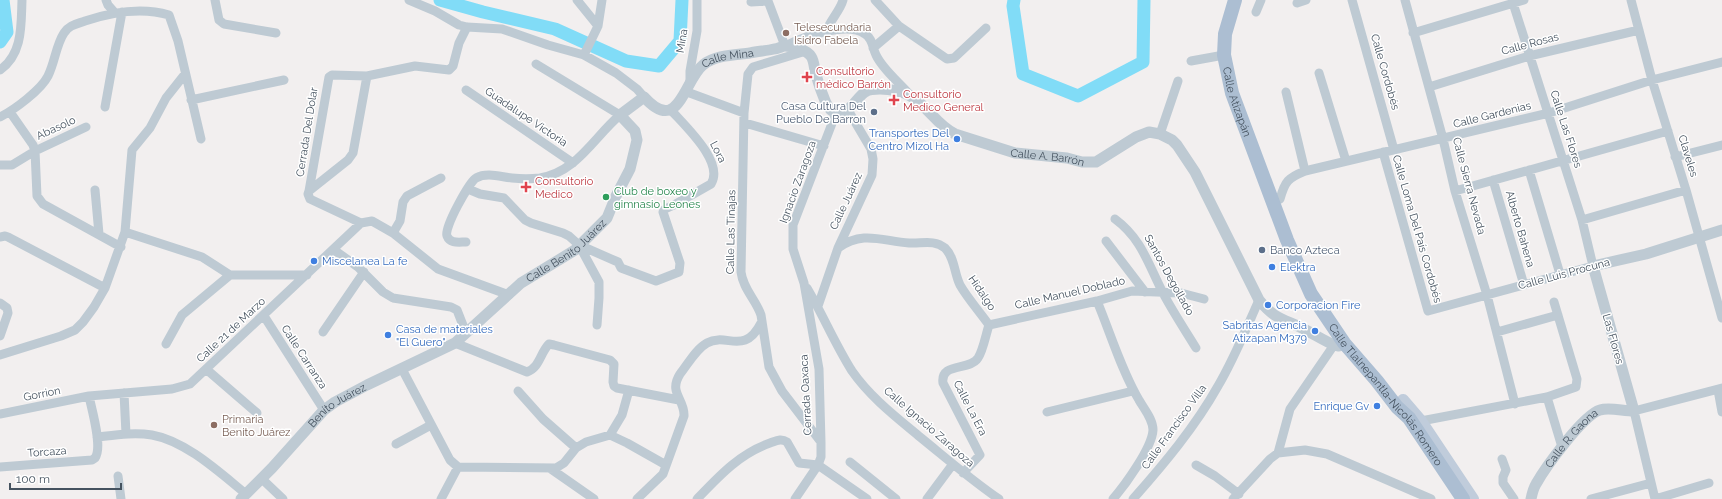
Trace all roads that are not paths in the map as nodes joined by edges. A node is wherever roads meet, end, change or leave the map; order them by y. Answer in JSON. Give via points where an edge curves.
{"nodes":[{"id":1,"x":22,"y":0,"type":"edge"},
{"id":2,"x":106,"y":0,"type":"edge"},
{"id":3,"x":215,"y":0,"type":"edge"},
{"id":4,"x":409,"y":0,"type":"edge"},
{"id":5,"x":577,"y":0,"type":"edge"},
{"id":6,"x":602,"y":0,"type":"edge"},
{"id":7,"x":698,"y":0,"type":"edge"},
{"id":8,"x":768,"y":0,"type":"edge"},
{"id":9,"x":843,"y":0,"type":"edge"},
{"id":10,"x":875,"y":0,"type":"edge"},
{"id":11,"x":1234,"y":0,"type":"edge"},
{"id":12,"x":1244,"y":0,"type":"edge"},
{"id":13,"x":1261,"y":0,"type":"edge"},
{"id":14,"x":1306,"y":0,"type":"edge"},
{"id":15,"x":1352,"y":0,"type":"edge"},
{"id":16,"x":1405,"y":0,"type":"edge"},
{"id":17,"x":1524,"y":0,"type":"edge"},
{"id":18,"x":1631,"y":0,"type":"edge"},
{"id":19,"x":1298,"y":1,"type":"edge"},
{"id":20,"x":1512,"y":1,"type":"edge"},
{"id":21,"x":751,"y":2,"type":"dead end"},
{"id":22,"x":119,"y":12,"type":"junction"},
{"id":23,"x":1256,"y":12,"type":"dead end"},
{"id":24,"x":598,"y":26,"type":"junction"},
{"id":25,"x":899,"y":26,"type":"junction"},
{"id":26,"x":467,"y":27,"type":"junction"},
{"id":27,"x":986,"y":28,"type":"dead end"},
{"id":28,"x":1639,"y":30,"type":"junction"},
{"id":29,"x":826,"y":32,"type":"junction"},
{"id":30,"x":276,"y":33,"type":"dead end"},
{"id":31,"x":1413,"y":33,"type":"junction"},
{"id":32,"x":785,"y":46,"type":"junction"},
{"id":33,"x":873,"y":48,"type":"junction"},
{"id":34,"x":806,"y":51,"type":"junction"},
{"id":35,"x":584,"y":55,"type":"junction"},
{"id":36,"x":1224,"y":55,"type":"junction"},
{"id":37,"x":1529,"y":56,"type":"junction"},
{"id":38,"x":1191,"y":61,"type":"dead end"},
{"id":39,"x":1722,"y":62,"type":"edge"},
{"id":40,"x":536,"y":64,"type":"dead end"},
{"id":41,"x":0,"y":70,"type":"edge"},
{"id":42,"x":1319,"y":73,"type":"dead end"},
{"id":43,"x":185,"y":74,"type":"junction"},
{"id":44,"x":367,"y":76,"type":"junction"},
{"id":45,"x":284,"y":80,"type":"dead end"},
{"id":46,"x":1652,"y":80,"type":"junction"},
{"id":47,"x":1178,"y":81,"type":"dead end"},
{"id":48,"x":1429,"y":87,"type":"junction"},
{"id":49,"x":688,"y":88,"type":"junction"},
{"id":50,"x":466,"y":90,"type":"dead end"},
{"id":51,"x":1286,"y":92,"type":"dead end"},
{"id":52,"x":912,"y":96,"type":"junction"},
{"id":53,"x":644,"y":97,"type":"junction"},
{"id":54,"x":191,"y":100,"type":"junction"},
{"id":55,"x":105,"y":107,"type":"dead end"},
{"id":56,"x":670,"y":109,"type":"junction"},
{"id":57,"x":848,"y":110,"type":"junction"},
{"id":58,"x":10,"y":112,"type":"junction"},
{"id":59,"x":744,"y":113,"type":"junction"},
{"id":60,"x":836,"y":113,"type":"junction"},
{"id":61,"x":1549,"y":113,"type":"junction"},
{"id":62,"x":620,"y":115,"type":"junction"},
{"id":63,"x":0,"y":117,"type":"edge"},
{"id":64,"x":745,"y":123,"type":"junction"},
{"id":65,"x":86,"y":127,"type":"dead end"},
{"id":66,"x":1668,"y":131,"type":"junction"},
{"id":67,"x":1160,"y":134,"type":"junction"},
{"id":68,"x":201,"y":139,"type":"dead end"},
{"id":69,"x":1443,"y":139,"type":"junction"},
{"id":70,"x":1722,"y":145,"type":"edge"},
{"id":71,"x":824,"y":146,"type":"junction"},
{"id":72,"x":1394,"y":150,"type":"junction"},
{"id":73,"x":35,"y":151,"type":"junction"},
{"id":74,"x":1384,"y":152,"type":"junction"},
{"id":75,"x":1675,"y":157,"type":"junction"},
{"id":76,"x":1563,"y":160,"type":"junction"},
{"id":77,"x":1346,"y":161,"type":"junction"},
{"id":78,"x":573,"y":163,"type":"junction"},
{"id":79,"x":0,"y":165,"type":"edge"},
{"id":80,"x":1529,"y":170,"type":"junction"},
{"id":81,"x":1305,"y":171,"type":"junction"},
{"id":82,"x":441,"y":178,"type":"dead end"},
{"id":83,"x":1493,"y":180,"type":"junction"},
{"id":84,"x":95,"y":190,"type":"dead end"},
{"id":85,"x":468,"y":190,"type":"junction"},
{"id":86,"x":1686,"y":190,"type":"junction"},
{"id":87,"x":309,"y":191,"type":"junction"},
{"id":88,"x":1456,"y":191,"type":"junction"},
{"id":89,"x":1276,"y":200,"type":"junction"},
{"id":90,"x":1115,"y":218,"type":"dead end"},
{"id":91,"x":1582,"y":220,"type":"junction"},
{"id":92,"x":361,"y":223,"type":"junction"},
{"id":93,"x":395,"y":229,"type":"junction"},
{"id":94,"x":1722,"y":230,"type":"edge"},
{"id":95,"x":125,"y":232,"type":"junction"},
{"id":96,"x":99,"y":234,"type":"junction"},
{"id":97,"x":1,"y":237,"type":"edge"},
{"id":98,"x":1699,"y":237,"type":"junction"},
{"id":99,"x":1106,"y":241,"type":"dead end"},
{"id":100,"x":466,"y":242,"type":"dead end"},
{"id":101,"x":579,"y":245,"type":"junction"},
{"id":102,"x":121,"y":247,"type":"junction"},
{"id":103,"x":838,"y":248,"type":"junction"},
{"id":104,"x":334,"y":250,"type":"junction"},
{"id":105,"x":1593,"y":266,"type":"junction"},
{"id":106,"x":364,"y":272,"type":"junction"},
{"id":107,"x":1560,"y":274,"type":"junction"},
{"id":108,"x":230,"y":275,"type":"junction"},
{"id":109,"x":307,"y":275,"type":"junction"},
{"id":110,"x":804,"y":283,"type":"junction"},
{"id":111,"x":1524,"y":285,"type":"junction"},
{"id":112,"x":105,"y":288,"type":"junction"},
{"id":113,"x":1145,"y":292,"type":"junction"},
{"id":114,"x":1162,"y":293,"type":"junction"},
{"id":115,"x":509,"y":294,"type":"junction"},
{"id":116,"x":1488,"y":295,"type":"junction"},
{"id":117,"x":1204,"y":299,"type":"dead end"},
{"id":118,"x":1097,"y":300,"type":"junction"},
{"id":119,"x":1259,"y":300,"type":"junction"},
{"id":120,"x":1554,"y":302,"type":"dead end"},
{"id":121,"x":4,"y":305,"type":"edge"},
{"id":122,"x":818,"y":306,"type":"junction"},
{"id":123,"x":1428,"y":311,"type":"joint"},
{"id":124,"x":1558,"y":315,"type":"junction"},
{"id":125,"x":264,"y":316,"type":"junction"},
{"id":126,"x":1722,"y":318,"type":"edge"},
{"id":127,"x":761,"y":323,"type":"junction"},
{"id":128,"x":597,"y":325,"type":"dead end"},
{"id":129,"x":989,"y":325,"type":"junction"},
{"id":130,"x":323,"y":332,"type":"dead end"},
{"id":131,"x":1497,"y":332,"type":"junction"},
{"id":132,"x":466,"y":333,"type":"junction"},
{"id":133,"x":0,"y":336,"type":"edge"},
{"id":134,"x":455,"y":342,"type":"junction"},
{"id":135,"x":166,"y":344,"type":"dead end"},
{"id":136,"x":1339,"y":344,"type":"junction"},
{"id":137,"x":1196,"y":348,"type":"dead end"},
{"id":138,"x":0,"y":355,"type":"edge"},
{"id":139,"x":206,"y":369,"type":"junction"},
{"id":140,"x":402,"y":369,"type":"junction"},
{"id":141,"x":1720,"y":389,"type":"edge"},
{"id":142,"x":629,"y":390,"type":"junction"},
{"id":143,"x":518,"y":391,"type":"dead end"},
{"id":144,"x":1133,"y":391,"type":"junction"},
{"id":145,"x":124,"y":393,"type":"junction"},
{"id":146,"x":89,"y":396,"type":"junction"},
{"id":147,"x":1547,"y":397,"type":"junction"},
{"id":148,"x":679,"y":400,"type":"junction"},
{"id":149,"x":1400,"y":404,"type":"junction"},
{"id":150,"x":1514,"y":404,"type":"junction"},
{"id":151,"x":324,"y":410,"type":"junction"},
{"id":152,"x":1047,"y":412,"type":"dead end"},
{"id":153,"x":1634,"y":412,"type":"junction"},
{"id":154,"x":1722,"y":412,"type":"edge"},
{"id":155,"x":257,"y":413,"type":"dead end"},
{"id":156,"x":0,"y":414,"type":"edge"},
{"id":157,"x":1421,"y":421,"type":"junction"},
{"id":158,"x":431,"y":425,"type":"junction"},
{"id":159,"x":126,"y":434,"type":"junction"},
{"id":160,"x":610,"y":435,"type":"junction"},
{"id":161,"x":97,"y":437,"type":"junction"},
{"id":162,"x":821,"y":442,"type":"junction"},
{"id":163,"x":396,"y":444,"type":"dead end"},
{"id":164,"x":1562,"y":447,"type":"junction"},
{"id":165,"x":576,"y":448,"type":"junction"},
{"id":166,"x":1278,"y":453,"type":"junction"},
{"id":167,"x":1502,"y":459,"type":"dead end"},
{"id":168,"x":850,"y":462,"type":"dead end"},
{"id":169,"x":953,"y":464,"type":"junction"},
{"id":170,"x":666,"y":465,"type":"junction"},
{"id":171,"x":818,"y":465,"type":"junction"},
{"id":172,"x":1196,"y":465,"type":"dead end"},
{"id":173,"x":0,"y":467,"type":"edge"},
{"id":174,"x":458,"y":467,"type":"junction"},
{"id":175,"x":551,"y":469,"type":"junction"},
{"id":176,"x":963,"y":473,"type":"junction"},
{"id":177,"x":118,"y":476,"type":"dead end"},
{"id":178,"x":262,"y":479,"type":"junction"},
{"id":179,"x":1651,"y":483,"type":"junction"},
{"id":180,"x":1709,"y":483,"type":"dead end"},
{"id":181,"x":243,"y":497,"type":"edge"},
{"id":182,"x":993,"y":497,"type":"edge"},
{"id":183,"x":1236,"y":497,"type":"edge"},
{"id":184,"x":1605,"y":497,"type":"edge"},
{"id":185,"x":121,"y":499,"type":"edge"},
{"id":186,"x":283,"y":499,"type":"edge"},
{"id":187,"x":441,"y":499,"type":"edge"},
{"id":188,"x":594,"y":499,"type":"edge"},
{"id":189,"x":638,"y":499,"type":"edge"},
{"id":190,"x":697,"y":499,"type":"edge"},
{"id":191,"x":795,"y":499,"type":"edge"},
{"id":192,"x":867,"y":499,"type":"edge"},
{"id":193,"x":896,"y":499,"type":"edge"},
{"id":194,"x":927,"y":499,"type":"edge"},
{"id":195,"x":1113,"y":499,"type":"edge"},
{"id":196,"x":1133,"y":499,"type":"edge"},
{"id":197,"x":1431,"y":499,"type":"edge"},
{"id":198,"x":1456,"y":499,"type":"edge"},
{"id":199,"x":1463,"y":499,"type":"edge"},
{"id":200,"x":1467,"y":499,"type":"edge"},
{"id":201,"x":1473,"y":499,"type":"edge"},
{"id":202,"x":1514,"y":499,"type":"edge"},
{"id":203,"x":1531,"y":499,"type":"edge"},
{"id":204,"x":1591,"y":499,"type":"edge"},
{"id":205,"x":1655,"y":499,"type":"edge"}],
"edges":[{"from":1,"to":41,"type":"street","via":[[19,44],[9,62]]},
{"from":2,"to":22,"type":"street","via":[[108,5]]},
{"from":3,"to":30,"type":"street","via":[[219,20],[229,25]]},
{"from":4,"to":26,"type":"street"},
{"from":5,"to":24,"type":"street"},
{"from":6,"to":24,"type":"street"},
{"from":7,"to":49,"type":"street","name":"Mina","via":[[697,31]]},
{"from":8,"to":21,"type":"street"},
{"from":8,"to":32,"type":"street"},
{"from":9,"to":29,"type":"street"},
{"from":10,"to":25,"type":"street"},
{"from":11,"to":36,"type":"main road","name":"Calle Atizapán","via":[[1225,34]]},
{"from":12,"to":89,"type":"main road","name":"Calle Atizapán","via":[[1232,53],[1240,89]]},
{"from":13,"to":23,"type":"street"},
{"from":14,"to":19,"type":"street"},
{"from":15,"to":72,"type":"street","name":"Calle Cordobés"},
{"from":16,"to":31,"type":"street","name":"Calle Sierra Nevada"},
{"from":17,"to":20,"type":"street"},
{"from":18,"to":28,"type":"street","name":"Claveles"},
{"from":20,"to":31,"type":"street"},
{"from":20,"to":37,"type":"street","name":"Calle Las Flores"},
{"from":22,"to":43,"type":"street","via":[[151,11],[169,15]]},
{"from":22,"to":55,"type":"street"},
{"from":22,"to":58,"type":"street","via":[[69,27],[48,77]]},
{"from":24,"to":35,"type":"street"},
{"from":25,"to":27,"type":"street","via":[[947,59],[959,55]]},
{"from":25,"to":33,"type":"street"},
{"from":26,"to":35,"type":"street","via":[[502,29]]},
{"from":26,"to":44,"type":"street","via":[[459,43],[452,69],[415,66]]},
{"from":28,"to":37,"type":"street","name":"Calle Rosas"},
{"from":28,"to":46,"type":"street","name":"Claveles"},
{"from":29,"to":32,"type":"street"},
{"from":29,"to":33,"type":"street","name":"Calle A. Barrón","via":[[856,30],[872,41]]},
{"from":31,"to":48,"type":"street","name":"Calle Sierra Nevada"},
{"from":32,"to":34,"type":"street"},
{"from":32,"to":49,"type":"street","name":"Calle Mina","via":[[708,61],[697,72]]},
{"from":33,"to":52,"type":"street","name":"Calle A. Barrón","via":[[882,64]]},
{"from":34,"to":59,"type":"street","name":"Calle Las Tinajas","via":[[753,67],[750,70]]},
{"from":34,"to":60,"type":"street","via":[[812,57],[827,107]]},
{"from":35,"to":53,"type":"street","via":[[616,73]]},
{"from":36,"to":38,"type":"street"},
{"from":36,"to":89,"type":"main road","name":"Calle Atizapán","via":[[1232,93]]},
{"from":37,"to":48,"type":"street","name":"Calle Rosas"},
{"from":37,"to":61,"type":"street","name":"Calle Las Flores"},
{"from":39,"to":46,"type":"street","name":"Calle Gardenias"},
{"from":40,"to":62,"type":"street"},
{"from":42,"to":77,"type":"street"},
{"from":43,"to":54,"type":"street"},
{"from":43,"to":95,"type":"street","via":[[166,98],[150,128],[132,150]]},
{"from":44,"to":87,"type":"street","via":[[353,153],[348,160]]},
{"from":44,"to":87,"type":"street","name":"Cerrada Del Dolar","via":[[329,77]]},
{"from":45,"to":54,"type":"street"},
{"from":46,"to":61,"type":"street","name":"Calle Gardenias"},
{"from":46,"to":66,"type":"street","name":"Claveles"},
{"from":47,"to":67,"type":"street"},
{"from":48,"to":69,"type":"street","name":"Calle Sierra Nevada"},
{"from":49,"to":56,"type":"street","name":"Calle Mina","via":[[676,106]]},
{"from":49,"to":59,"type":"street"},
{"from":50,"to":78,"type":"street","name":"Guadalupe Victoria"},
{"from":51,"to":81,"type":"street"},
{"from":52,"to":57,"type":"street","via":[[893,90],[871,89],[865,91]]},
{"from":52,"to":67,"type":"street","name":"Calle A. Barrón","via":[[948,130],[1015,153],[1090,163],[1102,159],[1136,137],[1149,132]]},
{"from":53,"to":56,"type":"street","via":[[660,110]]},
{"from":53,"to":62,"type":"street"},
{"from":54,"to":68,"type":"street"},
{"from":56,"to":101,"type":"street","name":"Lora","via":[[702,146],[715,170],[711,184],[663,212],[680,263],[679,272],[656,280],[644,277],[621,268],[618,262]]},
{"from":57,"to":60,"type":"street"},
{"from":57,"to":103,"type":"street","name":"Calle Juárez","via":[[871,149],[873,167],[872,175]]},
{"from":58,"to":63,"type":"street"},
{"from":58,"to":73,"type":"street"},
{"from":59,"to":64,"type":"street","name":"Calle Las Tinajas"},
{"from":60,"to":71,"type":"street","name":"Ignacio Zaragoza"},
{"from":61,"to":69,"type":"street","name":"Calle Gardenias"},
{"from":61,"to":76,"type":"street","name":"Calle Las Flores"},
{"from":62,"to":78,"type":"street"},
{"from":62,"to":101,"type":"street","name":"Calle Benito Juárez","via":[[637,136],[632,161],[607,218]]},
{"from":64,"to":71,"type":"street"},
{"from":64,"to":127,"type":"street","name":"Calle Las Tinajas","via":[[741,272],[742,282],[759,309]]},
{"from":65,"to":73,"type":"street","name":"Abasolo"},
{"from":66,"to":75,"type":"street","name":"Claveles"},
{"from":66,"to":76,"type":"street"},
{"from":67,"to":119,"type":"street","via":[[1177,145],[1195,172]]},
{"from":69,"to":72,"type":"street","name":"Calle Gardenias"},
{"from":69,"to":88,"type":"street","name":"Calle Sierra Nevada"},
{"from":70,"to":75,"type":"street"},
{"from":71,"to":110,"type":"street","name":"Ignacio Zaragoza","via":[[793,225],[793,249]]},
{"from":72,"to":74,"type":"street","name":"Calle Gardenias"},
{"from":73,"to":79,"type":"street","name":"Abasolo","via":[[12,165]]},
{"from":73,"to":96,"type":"street","via":[[39,200]]},
{"from":74,"to":77,"type":"street","name":"Calle Gardenias"},
{"from":74,"to":123,"type":"street","name":"Calle Loma Del País Cordobés"},
{"from":75,"to":86,"type":"street","name":"Claveles"},
{"from":76,"to":80,"type":"street"},
{"from":76,"to":91,"type":"street","name":"Calle Las Flores"},
{"from":77,"to":81,"type":"street","name":"Calle Gardenias"},
{"from":78,"to":85,"type":"street","via":[[552,175],[540,178],[514,179],[484,175],[473,180]]},
{"from":80,"to":83,"type":"street"},
{"from":80,"to":107,"type":"street"},
{"from":81,"to":89,"type":"street","name":"Calle Gardenias","via":[[1288,180]]},
{"from":82,"to":93,"type":"street","via":[[407,196]]},
{"from":83,"to":88,"type":"street"},
{"from":83,"to":111,"type":"street","name":"Alberto Bahena"},
{"from":84,"to":96,"type":"street"},
{"from":85,"to":100,"type":"street","via":[[448,223],[446,234],[451,241]]},
{"from":85,"to":101,"type":"street","via":[[504,198],[526,220],[563,233]]},
{"from":86,"to":91,"type":"street"},
{"from":86,"to":98,"type":"street","name":"Claveles"},
{"from":87,"to":92,"type":"street","via":[[310,199]]},
{"from":88,"to":116,"type":"street","name":"Calle Sierra Nevada"},
{"from":89,"to":136,"type":"main road","name":"Calle Tlalnepantla-Nicolás Romero","via":[[1287,240],[1311,294]]},
{"from":89,"to":149,"type":"main road","name":"Calle Tlalnepantla-Nicolás Romero","via":[[1319,293]]},
{"from":90,"to":114,"type":"street","name":"Santos Degollado","via":[[1137,240]]},
{"from":91,"to":105,"type":"street","name":"Calle Las Flores"},
{"from":92,"to":93,"type":"street","via":[[372,221]]},
{"from":92,"to":104,"type":"street","name":"Calle 21 de Marzo"},
{"from":93,"to":115,"type":"street","via":[[438,268]]},
{"from":94,"to":98,"type":"street","name":"Calle Luis Procuna"},
{"from":95,"to":102,"type":"street"},
{"from":95,"to":108,"type":"street","via":[[202,257]]},
{"from":96,"to":102,"type":"street"},
{"from":97,"to":112,"type":"street","via":[[8,237]]},
{"from":98,"to":105,"type":"street","name":"Calle Luis Procuna","via":[[1646,254]]},
{"from":98,"to":126,"type":"street","name":"Claveles"},
{"from":99,"to":113,"type":"street"},
{"from":101,"to":115,"type":"street","name":"Calle Benito Juárez","via":[[561,260],[530,276]]},
{"from":101,"to":128,"type":"street","via":[[599,282]]},
{"from":102,"to":112,"type":"street"},
{"from":103,"to":122,"type":"street","name":"Calle Juárez"},
{"from":103,"to":129,"type":"street","name":"Hidalgo","via":[[851,241],[878,237],[912,244],[933,242],[940,245],[953,261],[960,284]]},
{"from":104,"to":106,"type":"street"},
{"from":104,"to":109,"type":"street","name":"Calle 21 de Marzo"},
{"from":105,"to":107,"type":"street","name":"Calle Luis Procuna"},
{"from":105,"to":153,"type":"street","name":"Las Flores"},
{"from":106,"to":130,"type":"street"},
{"from":106,"to":132,"type":"street","via":[[383,292],[393,298],[457,310]]},
{"from":107,"to":111,"type":"street","name":"Calle Luis Procuna"},
{"from":108,"to":109,"type":"street"},
{"from":108,"to":135,"type":"street","via":[[182,315]]},
{"from":109,"to":125,"type":"street","name":"Calle 21 de Marzo"},
{"from":110,"to":122,"type":"street","name":"Calle Ignacio Zaragoza"},
{"from":110,"to":162,"type":"street","name":"Cerrada Oaxaca","via":[[819,369]]},
{"from":111,"to":116,"type":"street","name":"Calle Luis Procuna"},
{"from":112,"to":138,"type":"street","via":[[75,330]]},
{"from":113,"to":114,"type":"street","name":"Calle Manuel Doblado"},
{"from":113,"to":118,"type":"street","name":"Calle Manuel Doblado","via":[[1132,291]]},
{"from":114,"to":117,"type":"street","name":"Calle Manuel Doblado","via":[[1181,293]]},
{"from":114,"to":137,"type":"street","name":"Santos Degollado"},
{"from":115,"to":132,"type":"street","name":"Calle Benito Juárez"},
{"from":116,"to":123,"type":"street","name":"Calle Luis Procuna"},
{"from":116,"to":131,"type":"street","name":"Calle Sierra Nevada"},
{"from":118,"to":129,"type":"street","name":"Calle Manuel Doblado"},
{"from":118,"to":144,"type":"street"},
{"from":119,"to":136,"type":"street","via":[[1277,318]]},
{"from":119,"to":196,"type":"street","name":"Calle Francisco Villa","via":[[1218,387],[1195,423]]},
{"from":120,"to":124,"type":"street"},
{"from":121,"to":133,"type":"street","via":[[8,313]]},
{"from":122,"to":169,"type":"street","name":"Calle Ignacio Zaragoza","via":[[836,343],[863,384],[884,407]]},
{"from":124,"to":131,"type":"street"},
{"from":124,"to":147,"type":"street","via":[[1577,384],[1576,387]]},
{"from":125,"to":139,"type":"street","name":"Calle 21 de Marzo"},
{"from":125,"to":151,"type":"street","name":"Calle Carranza"},
{"from":127,"to":148,"type":"street","via":[[757,331],[746,339],[733,343],[714,340],[704,346],[677,379],[675,388]]},
{"from":127,"to":162,"type":"street","name":"Calle Las Tinajas","via":[[770,367],[782,391]]},
{"from":129,"to":176,"type":"street","name":"Calle La Era","via":[[979,358],[974,363],[949,370],[942,378],[980,455]]},
{"from":131,"to":150,"type":"street","name":"Calle Sierra Nevada"},
{"from":132,"to":134,"type":"street","name":"Calle Benito Juárez"},
{"from":134,"to":140,"type":"street","name":"Benito Juárez"},
{"from":134,"to":142,"type":"street","via":[[527,372],[536,366],[546,347],[554,344],[610,360],[614,364],[614,386]]},
{"from":136,"to":149,"type":"main road","name":"Calle Tlalnepantla-Nicolás Romero"},
{"from":136,"to":166,"type":"street","via":[[1290,409]]},
{"from":139,"to":145,"type":"street","name":"Calle 21 de Marzo","via":[[184,387]]},
{"from":139,"to":155,"type":"street"},
{"from":140,"to":151,"type":"street","name":"Benito Juárez","via":[[350,393]]},
{"from":140,"to":158,"type":"street"},
{"from":141,"to":153,"type":"street"},
{"from":141,"to":154,"type":"street"},
{"from":142,"to":148,"type":"street"},
{"from":142,"to":160,"type":"street","via":[[622,415]]},
{"from":143,"to":165,"type":"street","via":[[543,419]]},
{"from":144,"to":152,"type":"street"},
{"from":144,"to":195,"type":"street","via":[[1150,419],[1153,433],[1130,476]]},
{"from":145,"to":146,"type":"street","name":"Calle 21 de Marzo"},
{"from":145,"to":159,"type":"street"},
{"from":146,"to":156,"type":"street","name":"Gorrion"},
{"from":146,"to":161,"type":"street"},
{"from":147,"to":150,"type":"street"},
{"from":147,"to":164,"type":"street"},
{"from":148,"to":170,"type":"street","via":[[684,416]]},
{"from":149,"to":157,"type":"main road"},
{"from":149,"to":198,"type":"main road","via":[[1410,429]]},
{"from":149,"to":199,"type":"main road","name":"Calle Tlalnepantla-Nicolás Romero"},
{"from":149,"to":200,"type":"main road","name":"Calle Tlalnepantla-Nicolás Romero","via":[[1452,473]]},
{"from":150,"to":157,"type":"street"},
{"from":151,"to":178,"type":"street","name":"Benito Juárez"},
{"from":153,"to":164,"type":"street","name":"Calle R. Gaona","via":[[1598,410],[1586,418]]},
{"from":153,"to":179,"type":"street"},
{"from":157,"to":201,"type":"main road"},
{"from":158,"to":163,"type":"street"},
{"from":158,"to":174,"type":"street","via":[[450,460]]},
{"from":159,"to":161,"type":"street"},
{"from":159,"to":181,"type":"street","via":[[153,435],[201,458]]},
{"from":160,"to":165,"type":"street","via":[[586,442]]},
{"from":160,"to":170,"type":"street"},
{"from":161,"to":173,"type":"street","name":"Torcaza","via":[[98,449],[92,460]]},
{"from":162,"to":171,"type":"street","name":"Cerrada Oaxaca"},
{"from":164,"to":203,"type":"street","name":"Calle R. Gaona","via":[[1536,484]]},
{"from":165,"to":175,"type":"street","via":[[561,466]]},
{"from":166,"to":183,"type":"street"},
{"from":166,"to":197,"type":"street","via":[[1305,450],[1327,454]]},
{"from":167,"to":202,"type":"street","via":[[1506,470],[1502,477],[1503,483]]},
{"from":168,"to":193,"type":"street"},
{"from":169,"to":176,"type":"street","name":"Calle Ignacio Zaragoza"},
{"from":169,"to":194,"type":"street"},
{"from":170,"to":189,"type":"street","via":[[663,474]]},
{"from":171,"to":190,"type":"street","via":[[799,463],[787,442],[780,440],[743,456],[726,469]]},
{"from":171,"to":191,"type":"street","name":"Cerrada Oaxaca"},
{"from":171,"to":192,"type":"street"},
{"from":172,"to":183,"type":"street","via":[[1215,476]]},
{"from":174,"to":175,"type":"street"},
{"from":174,"to":187,"type":"street"},
{"from":175,"to":188,"type":"street"},
{"from":176,"to":182,"type":"street","name":"Calle Ignacio Zaragoza"},
{"from":177,"to":185,"type":"street"},
{"from":178,"to":181,"type":"street","name":"Benito Juárez"},
{"from":178,"to":186,"type":"street"},
{"from":179,"to":184,"type":"street"},
{"from":179,"to":205,"type":"street"},
{"from":180,"to":205,"type":"street"},
{"from":184,"to":204,"type":"street"}]}
